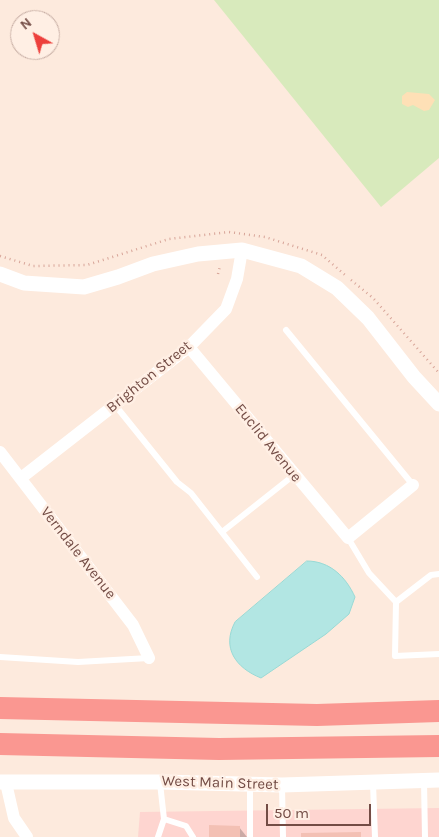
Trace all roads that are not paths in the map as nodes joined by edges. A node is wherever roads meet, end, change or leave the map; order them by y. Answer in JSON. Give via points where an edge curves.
{"nodes":[{"id":1,"x":242,"y":250,"type":"junction"},
{"id":2,"x":0,"y":274,"type":"edge"},
{"id":3,"x":286,"y":330,"type":"dead end"},
{"id":4,"x":189,"y":347,"type":"junction"},
{"id":5,"x":115,"y":404,"type":"junction"},
{"id":6,"x":439,"y":404,"type":"edge"},
{"id":7,"x":2,"y":457,"type":"edge"},
{"id":8,"x":294,"y":475,"type":"junction"},
{"id":9,"x":21,"y":478,"type":"junction"},
{"id":10,"x":413,"y":485,"type":"joint"},
{"id":11,"x":222,"y":532,"type":"junction"},
{"id":12,"x":348,"y":538,"type":"junction"},
{"id":13,"x":439,"y":574,"type":"edge"},
{"id":14,"x":257,"y":577,"type":"dead end"},
{"id":15,"x":396,"y":602,"type":"junction"},
{"id":16,"x":439,"y":654,"type":"edge"},
{"id":17,"x":0,"y":657,"type":"edge"},
{"id":18,"x":149,"y":658,"type":"joint"},
{"id":19,"x":0,"y":708,"type":"edge"},
{"id":20,"x":439,"y":711,"type":"edge"},
{"id":21,"x":0,"y":744,"type":"edge"},
{"id":22,"x":439,"y":746,"type":"edge"},
{"id":23,"x":432,"y":781,"type":"edge"},
{"id":24,"x":160,"y":782,"type":"junction"},
{"id":25,"x":3,"y":783,"type":"edge"},
{"id":26,"x":373,"y":783,"type":"junction"},
{"id":27,"x":250,"y":784,"type":"junction"},
{"id":28,"x":282,"y":785,"type":"junction"},
{"id":29,"x":164,"y":819,"type":"junction"},
{"id":30,"x":24,"y":836,"type":"edge"},
{"id":31,"x":158,"y":837,"type":"edge"},
{"id":32,"x":193,"y":837,"type":"edge"},
{"id":33,"x":250,"y":837,"type":"edge"},
{"id":34,"x":283,"y":837,"type":"edge"},
{"id":35,"x":375,"y":837,"type":"edge"},
{"id":36,"x":425,"y":837,"type":"edge"}],
"edges":[{"from":1,"to":2,"type":"street","via":[[198,254],[153,264],[84,286],[24,283]]},
{"from":1,"to":4,"type":"street","name":"Brighton Street","via":[[237,280],[226,309]]},
{"from":1,"to":6,"type":"street","via":[[301,266],[337,288],[368,318]]},
{"from":3,"to":10,"type":"lane"},
{"from":4,"to":5,"type":"street","name":"Brighton Street"},
{"from":4,"to":8,"type":"street","name":"Euclid Avenue"},
{"from":5,"to":9,"type":"street","name":"Brighton Street"},
{"from":5,"to":11,"type":"lane"},
{"from":7,"to":9,"type":"street","name":"Verndale Avenue"},
{"from":8,"to":11,"type":"lane"},
{"from":8,"to":12,"type":"street","name":"Euclid Avenue"},
{"from":9,"to":18,"type":"street","name":"Verndale Avenue","via":[[133,625]]},
{"from":10,"to":12,"type":"street"},
{"from":11,"to":14,"type":"lane"},
{"from":12,"to":15,"type":"lane","via":[[369,573]]},
{"from":13,"to":15,"type":"lane","via":[[431,575]]},
{"from":15,"to":16,"type":"lane","via":[[395,656]]},
{"from":17,"to":18,"type":"lane","via":[[78,662]]},
{"from":19,"to":20,"type":"highway","via":[[317,715]]},
{"from":21,"to":22,"type":"highway","via":[[219,749]]},
{"from":23,"to":26,"type":"street","name":"West Main Street"},
{"from":23,"to":36,"type":"lane"},
{"from":24,"to":25,"type":"street","name":"West Main Street"},
{"from":24,"to":27,"type":"street","name":"West Main Street"},
{"from":24,"to":29,"type":"lane"},
{"from":25,"to":30,"type":"street","via":[[14,818]]},
{"from":26,"to":28,"type":"street","name":"West Main Street"},
{"from":26,"to":35,"type":"lane"},
{"from":27,"to":28,"type":"street","name":"West Main Street"},
{"from":27,"to":33,"type":"lane"},
{"from":28,"to":34,"type":"lane"},
{"from":29,"to":31,"type":"lane"},
{"from":29,"to":32,"type":"lane","via":[[186,826]]}]}
